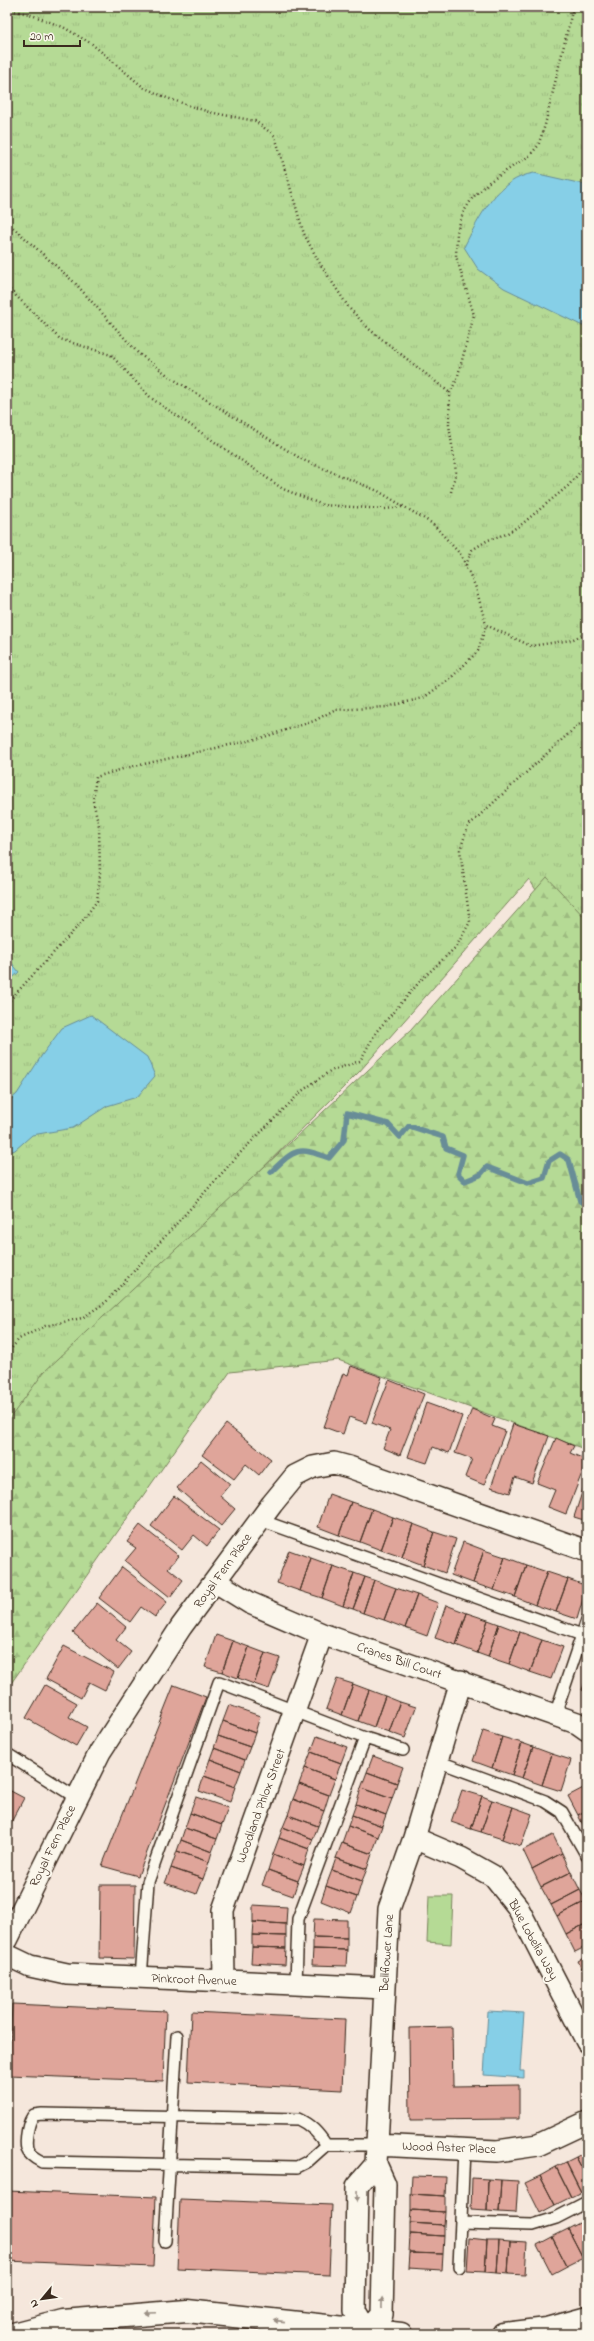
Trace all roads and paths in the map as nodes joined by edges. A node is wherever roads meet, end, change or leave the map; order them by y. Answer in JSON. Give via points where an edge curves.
{"nodes":[{"id":1,"x":573,"y":7,"type":"edge"},
{"id":2,"x":7,"y":10,"type":"edge"},
{"id":3,"x":7,"y":222,"type":"edge"},
{"id":4,"x":7,"y":287,"type":"edge"},
{"id":5,"x":450,"y":393,"type":"junction"},
{"id":6,"x":587,"y":464,"type":"edge"},
{"id":7,"x":451,"y":492,"type":"dead end"},
{"id":8,"x":403,"y":506,"type":"junction"},
{"id":9,"x":466,"y":565,"type":"junction"},
{"id":10,"x":486,"y":625,"type":"junction"},
{"id":11,"x":587,"y":633,"type":"edge"},
{"id":12,"x":587,"y":720,"type":"edge"},
{"id":13,"x":7,"y":1003,"type":"edge"},
{"id":14,"x":7,"y":1354,"type":"edge"},
{"id":15,"x":260,"y":1520,"type":"junction"},
{"id":16,"x":587,"y":1551,"type":"edge"},
{"id":17,"x":216,"y":1582,"type":"junction"},
{"id":18,"x":587,"y":1620,"type":"edge"},
{"id":19,"x":322,"y":1634,"type":"junction"},
{"id":20,"x":582,"y":1634,"type":"junction"},
{"id":21,"x":461,"y":1681,"type":"junction"},
{"id":22,"x":295,"y":1710,"type":"junction"},
{"id":23,"x":555,"y":1715,"type":"junction"},
{"id":24,"x":587,"y":1730,"type":"edge"},
{"id":25,"x":365,"y":1738,"type":"junction"},
{"id":26,"x":403,"y":1750,"type":"dead end"},
{"id":27,"x":7,"y":1754,"type":"edge"},
{"id":28,"x":437,"y":1761,"type":"junction"},
{"id":29,"x":77,"y":1798,"type":"junction"},
{"id":30,"x":414,"y":1838,"type":"junction"},
{"id":31,"x":587,"y":1856,"type":"edge"},
{"id":32,"x":7,"y":1940,"type":"edge"},
{"id":33,"x":7,"y":1955,"type":"edge"},
{"id":34,"x":141,"y":1978,"type":"junction"},
{"id":35,"x":224,"y":1982,"type":"junction"},
{"id":36,"x":296,"y":1984,"type":"junction"},
{"id":37,"x":385,"y":1988,"type":"junction"},
{"id":38,"x":177,"y":2036,"type":"dead end"},
{"id":39,"x":587,"y":2042,"type":"edge"},
{"id":40,"x":173,"y":2115,"type":"junction"},
{"id":41,"x":587,"y":2122,"type":"edge"},
{"id":42,"x":326,"y":2145,"type":"junction"},
{"id":43,"x":464,"y":2149,"type":"junction"},
{"id":44,"x":377,"y":2155,"type":"junction"},
{"id":45,"x":170,"y":2164,"type":"junction"},
{"id":46,"x":587,"y":2202,"type":"edge"},
{"id":47,"x":461,"y":2223,"type":"junction"},
{"id":48,"x":165,"y":2241,"type":"dead end"},
{"id":49,"x":459,"y":2267,"type":"dead end"},
{"id":50,"x":587,"y":2318,"type":"edge"},
{"id":51,"x":367,"y":2332,"type":"edge"},
{"id":52,"x":13,"y":2334,"type":"edge"},
{"id":53,"x":401,"y":2334,"type":"edge"},
{"id":54,"x":503,"y":2334,"type":"edge"}],
"edges":[{"from":1,"to":5,"type":"path","via":[[538,146],[529,156],[490,182],[473,197],[463,213],[457,232],[456,256],[474,315],[457,379]]},
{"from":2,"to":5,"type":"path","via":[[28,14],[63,27],[92,44],[143,87],[167,98],[209,112],[255,121],[267,128],[274,136],[304,234],[318,262],[349,308],[370,329]]},
{"from":3,"to":8,"type":"path","via":[[75,282],[138,353],[173,379],[303,460],[360,483]]},
{"from":4,"to":8,"type":"path","via":[[60,339],[111,355],[151,398],[283,489],[323,506]]},
{"from":5,"to":7,"type":"path","via":[[449,425],[456,472]]},
{"from":6,"to":9,"type":"path","via":[[568,486],[522,524],[472,550]]},
{"from":8,"to":9,"type":"path","via":[[433,524],[461,555]]},
{"from":9,"to":10,"type":"path","via":[[476,588]]},
{"from":10,"to":11,"type":"path","via":[[531,646],[571,640]]},
{"from":10,"to":13,"type":"path","via":[[478,651],[450,679],[423,698],[387,707],[334,710],[314,721],[261,738],[96,777],[93,801],[99,826],[100,875],[97,901],[80,924]]},
{"from":12,"to":14,"type":"path","via":[[577,726],[468,826],[460,850],[470,922],[456,947],[423,978],[376,1032],[360,1061],[330,1071],[302,1091],[242,1151],[106,1302],[82,1318],[45,1326],[19,1339]]},
{"from":15,"to":16,"type":"street","name":"Royal Fern Place","via":[[295,1476],[313,1467],[334,1463]]},
{"from":15,"to":17,"type":"street","name":"Royal Fern Place"},
{"from":15,"to":20,"type":"lane"},
{"from":17,"to":19,"type":"street","name":"Cranes Bill Court","via":[[250,1603]]},
{"from":17,"to":29,"type":"street","name":"Royal Fern Place","via":[[181,1627],[100,1752]]},
{"from":18,"to":20,"type":"lane"},
{"from":19,"to":21,"type":"street","name":"Cranes Bill Court"},
{"from":19,"to":22,"type":"street","name":"Woodland Phlox Street"},
{"from":20,"to":23,"type":"lane"},
{"from":21,"to":23,"type":"street","name":"Cranes Bill Court"},
{"from":21,"to":28,"type":"street","name":"Bellflower Lane"},
{"from":22,"to":25,"type":"lane"},
{"from":22,"to":34,"type":"lane","via":[[219,1682],[148,1882]]},
{"from":22,"to":35,"type":"street","name":"Woodland Phlox Street","via":[[223,1910]]},
{"from":23,"to":24,"type":"street","name":"Cranes Bill Court","via":[[577,1723]]},
{"from":25,"to":26,"type":"lane"},
{"from":25,"to":36,"type":"lane","via":[[298,1919]]},
{"from":27,"to":29,"type":"lane"},
{"from":28,"to":30,"type":"street","name":"Bellflower Lane"},
{"from":28,"to":31,"type":"lane","via":[[545,1801],[562,1812]]},
{"from":29,"to":32,"type":"street","name":"Royal Fern Place"},
{"from":30,"to":37,"type":"street","name":"Bellflower Lane","via":[[389,1910]]},
{"from":30,"to":39,"type":"street","name":"Blue Lobelia Way","via":[[461,1858],[493,1876],[517,1906]]},
{"from":33,"to":34,"type":"street","name":"Pinkroot Avenue","via":[[30,1966],[67,1974]]},
{"from":34,"to":35,"type":"street","name":"Pinkroot Avenue"},
{"from":35,"to":36,"type":"street","name":"Pinkroot Avenue"},
{"from":36,"to":37,"type":"street","name":"Pinkroot Avenue"},
{"from":37,"to":44,"type":"street","name":"Bellflower Lane"},
{"from":38,"to":40,"type":"lane"},
{"from":40,"to":42,"type":"lane","via":[[298,2119],[319,2134]]},
{"from":40,"to":45,"type":"lane"},
{"from":40,"to":45,"type":"lane","via":[[34,2115],[29,2120],[27,2149],[33,2157],[42,2162]]},
{"from":41,"to":43,"type":"street","name":"Wood Aster Place","via":[[538,2145],[497,2151]]},
{"from":42,"to":44,"type":"lane"},
{"from":42,"to":45,"type":"lane","via":[[307,2162],[297,2166]]},
{"from":43,"to":44,"type":"street","name":"Wood Aster Place"},
{"from":43,"to":47,"type":"lane"},
{"from":51,"to":44,"type":"street","name":"Bellflower Lane","one_way":true,"via":[[382,2315],[385,2184]]},
{"from":44,"to":51,"type":"street","one_way":true,"via":[[357,2186],[355,2312]]},
{"from":45,"to":48,"type":"lane"},
{"from":46,"to":47,"type":"lane","via":[[556,2218],[533,2225]]},
{"from":47,"to":49,"type":"lane"},
{"from":50,"to":54,"type":"street","via":[[547,2329]]},
{"from":51,"to":52,"type":"street","one_way":true,"via":[[187,2311],[63,2321]]},
{"from":51,"to":53,"type":"street"}]}
